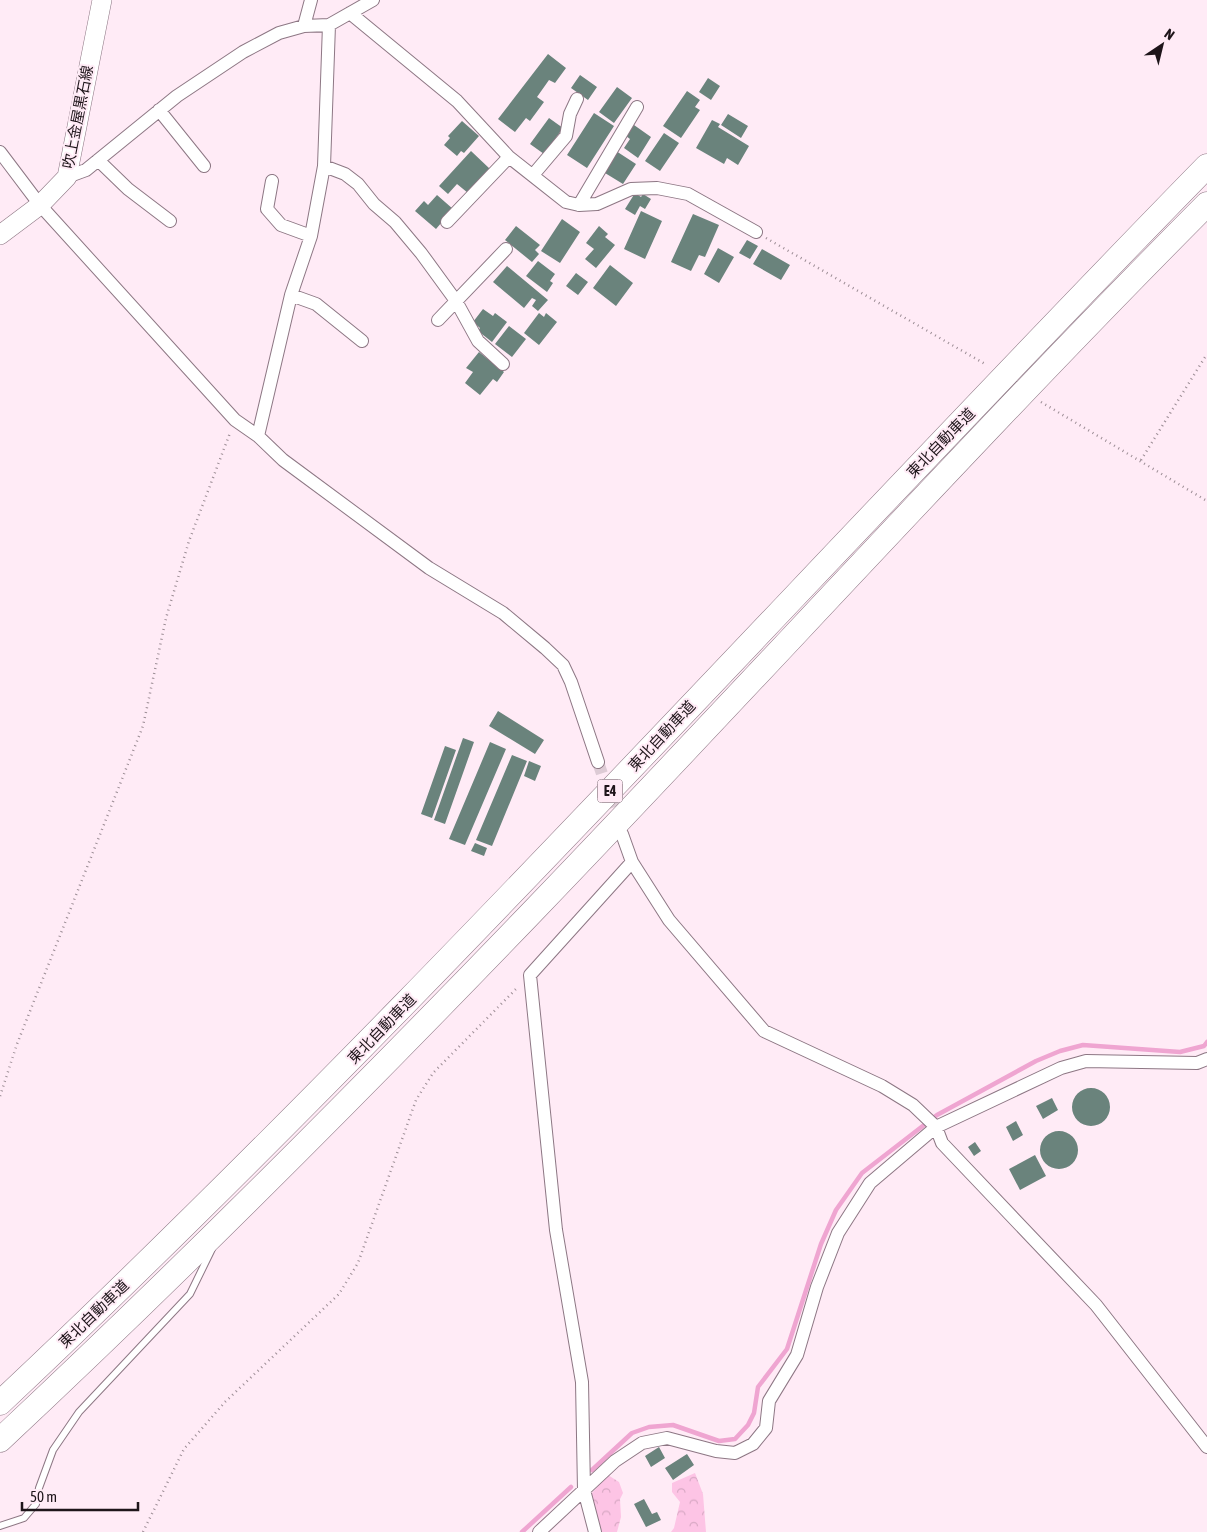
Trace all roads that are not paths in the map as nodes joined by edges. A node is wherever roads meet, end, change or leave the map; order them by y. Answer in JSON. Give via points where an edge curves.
{"nodes":[{"id":1,"x":102,"y":0,"type":"edge"},
{"id":2,"x":310,"y":0,"type":"edge"},
{"id":3,"x":372,"y":0,"type":"edge"},
{"id":4,"x":350,"y":13,"type":"junction"},
{"id":5,"x":329,"y":25,"type":"junction"},
{"id":6,"x":304,"y":26,"type":"junction"},
{"id":7,"x":577,"y":99,"type":"dead end"},
{"id":8,"x":637,"y":107,"type":"dead end"},
{"id":9,"x":159,"y":110,"type":"junction"},
{"id":10,"x":0,"y":152,"type":"edge"},
{"id":11,"x":509,"y":157,"type":"junction"},
{"id":12,"x":98,"y":160,"type":"junction"},
{"id":13,"x":204,"y":166,"type":"dead end"},
{"id":14,"x":324,"y":166,"type":"junction"},
{"id":15,"x":1207,"y":166,"type":"edge"},
{"id":16,"x":533,"y":175,"type":"junction"},
{"id":17,"x":67,"y":178,"type":"junction"},
{"id":18,"x":272,"y":181,"type":"dead end"},
{"id":19,"x":579,"y":204,"type":"junction"},
{"id":20,"x":1207,"y":204,"type":"edge"},
{"id":21,"x":40,"y":205,"type":"junction"},
{"id":22,"x":170,"y":221,"type":"dead end"},
{"id":23,"x":447,"y":222,"type":"dead end"},
{"id":24,"x":756,"y":232,"type":"road end"},
{"id":25,"x":0,"y":235,"type":"edge"},
{"id":26,"x":311,"y":236,"type":"junction"},
{"id":27,"x":506,"y":249,"type":"dead end"},
{"id":28,"x":291,"y":295,"type":"junction"},
{"id":29,"x":456,"y":301,"type":"junction"},
{"id":30,"x":438,"y":320,"type":"dead end"},
{"id":31,"x":362,"y":341,"type":"dead end"},
{"id":32,"x":503,"y":364,"type":"dead end"},
{"id":33,"x":258,"y":436,"type":"junction"},
{"id":34,"x":598,"y":762,"type":"tunnel mouth"},
{"id":35,"x":622,"y":834,"type":"tunnel mouth"},
{"id":36,"x":632,"y":862,"type":"junction"},
{"id":37,"x":1207,"y":1059,"type":"edge"},
{"id":38,"x":932,"y":1123,"type":"junction"},
{"id":39,"x":226,"y":1223,"type":"junction"},
{"id":40,"x":0,"y":1403,"type":"edge"},
{"id":41,"x":0,"y":1440,"type":"edge"},
{"id":42,"x":1207,"y":1447,"type":"edge"},
{"id":43,"x":584,"y":1490,"type":"junction"},
{"id":44,"x":0,"y":1526,"type":"edge"},
{"id":45,"x":539,"y":1532,"type":"edge"},
{"id":46,"x":596,"y":1532,"type":"edge"}],
"edges":[{"from":1,"to":17,"type":"main road","name":"吹上金屋黒石線"},
{"from":2,"to":6,"type":"street"},
{"from":3,"to":4,"type":"street"},
{"from":4,"to":5,"type":"street"},
{"from":4,"to":11,"type":"street","via":[[457,101]]},
{"from":5,"to":6,"type":"street"},
{"from":5,"to":14,"type":"street"},
{"from":6,"to":9,"type":"street","via":[[279,33],[243,52]]},
{"from":7,"to":16,"type":"street","via":[[566,136]]},
{"from":8,"to":19,"type":"street"},
{"from":9,"to":12,"type":"street"},
{"from":9,"to":13,"type":"street"},
{"from":10,"to":21,"type":"street"},
{"from":11,"to":16,"type":"street"},
{"from":11,"to":23,"type":"street"},
{"from":12,"to":17,"type":"street","via":[[86,170]]},
{"from":12,"to":22,"type":"street","via":[[128,189]]},
{"from":14,"to":26,"type":"street"},
{"from":14,"to":29,"type":"street","via":[[345,174],[358,184],[422,252]]},
{"from":15,"to":40,"type":"highway","name":"東北自動車道","number":"E4","via":[[364,1048],[172,1239]]},
{"from":16,"to":19,"type":"street","via":[[566,202]]},
{"from":17,"to":21,"type":"main road","name":"吹上金屋黒石線"},
{"from":18,"to":26,"type":"street","via":[[267,209],[281,225]]},
{"from":19,"to":24,"type":"street","via":[[597,204],[631,189],[658,188],[688,194]]},
{"from":20,"to":39,"type":"highway","name":"東北自動車道","number":"E4","via":[[1086,326],[536,908]]},
{"from":21,"to":25,"type":"main road","name":"吹上金屋黒石線"},
{"from":21,"to":33,"type":"street","via":[[236,420]]},
{"from":26,"to":28,"type":"street"},
{"from":27,"to":29,"type":"street"},
{"from":28,"to":31,"type":"street","via":[[316,304]]},
{"from":28,"to":33,"type":"street"},
{"from":29,"to":30,"type":"street"},
{"from":29,"to":32,"type":"street","via":[[478,341]]},
{"from":33,"to":34,"type":"street","via":[[282,460],[413,557],[503,613],[563,665]]},
{"from":35,"to":36,"type":"street"},
{"from":36,"to":38,"type":"street","via":[[669,920],[764,1031],[882,1086],[914,1105]]},
{"from":36,"to":43,"type":"street","via":[[530,975],[556,1230],[582,1382]]},
{"from":37,"to":38,"type":"street","via":[[1197,1063],[1086,1061]]},
{"from":38,"to":42,"type":"street","via":[[942,1143],[1096,1305]]},
{"from":38,"to":43,"type":"street","via":[[870,1183],[838,1233],[817,1287],[797,1355],[769,1401],[766,1428],[753,1444],[735,1453],[716,1452],[667,1438],[642,1442],[615,1461]]},
{"from":39,"to":41,"type":"highway","name":"東北自動車道","number":"E4"},
{"from":39,"to":44,"type":"lane","via":[[190,1294],[79,1412],[53,1450],[36,1504],[24,1518]]},
{"from":43,"to":45,"type":"street"},
{"from":43,"to":46,"type":"street"}]}
